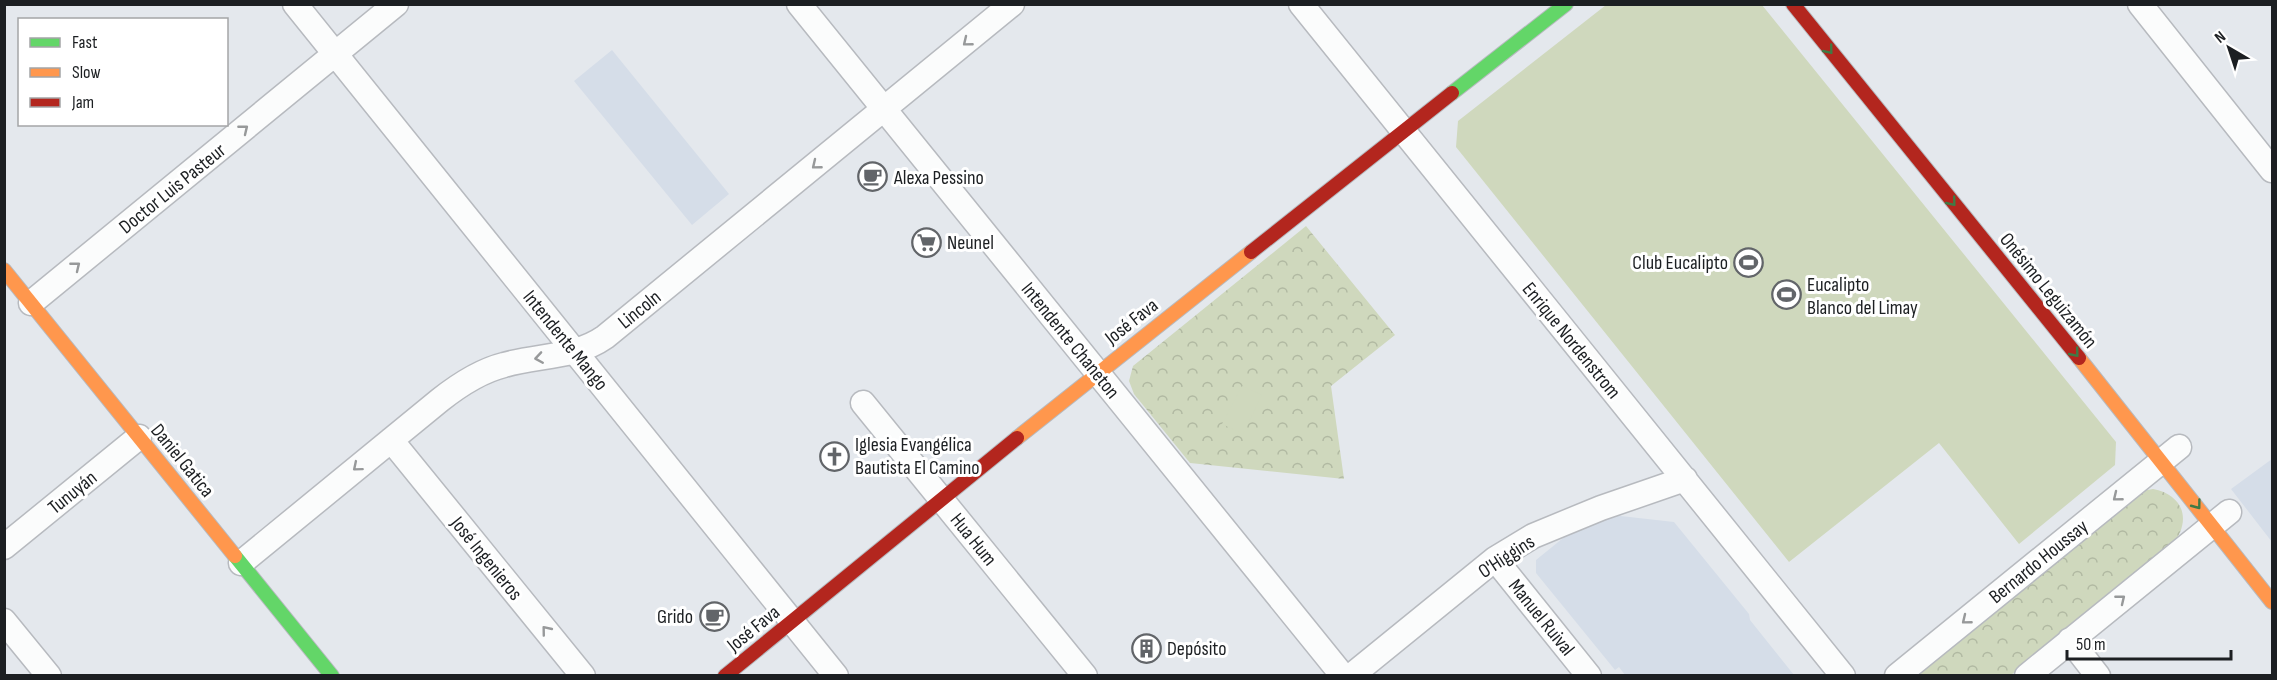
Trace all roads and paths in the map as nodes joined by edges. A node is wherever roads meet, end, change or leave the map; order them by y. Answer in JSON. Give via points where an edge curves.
{"nodes":[{"id":1,"x":295,"y":4,"type":"edge"},
{"id":2,"x":396,"y":4,"type":"edge"},
{"id":3,"x":799,"y":4,"type":"edge"},
{"id":4,"x":1012,"y":4,"type":"edge"},
{"id":5,"x":1301,"y":4,"type":"edge"},
{"id":6,"x":1566,"y":4,"type":"edge"},
{"id":7,"x":1793,"y":4,"type":"edge"},
{"id":8,"x":2140,"y":4,"type":"edge"},
{"id":9,"x":335,"y":54,"type":"junction"},
{"id":10,"x":884,"y":109,"type":"junction"},
{"id":11,"x":1404,"y":132,"type":"junction"},
{"id":12,"x":2272,"y":170,"type":"edge"},
{"id":13,"x":4,"y":270,"type":"edge"},
{"id":14,"x":31,"y":303,"type":"junction"},
{"id":15,"x":575,"y":352,"type":"junction"},
{"id":16,"x":1098,"y":372,"type":"junction"},
{"id":17,"x":863,"y":403,"type":"dead end"},
{"id":18,"x":139,"y":437,"type":"junction"},
{"id":19,"x":391,"y":440,"type":"junction"},
{"id":20,"x":2175,"y":452,"type":"junction"},
{"id":21,"x":1685,"y":479,"type":"junction"},
{"id":22,"x":942,"y":499,"type":"junction"},
{"id":23,"x":2224,"y":515,"type":"junction"},
{"id":24,"x":4,"y":547,"type":"edge"},
{"id":25,"x":1495,"y":559,"type":"junction"},
{"id":26,"x":241,"y":563,"type":"junction"},
{"id":27,"x":2272,"y":602,"type":"edge"},
{"id":28,"x":4,"y":621,"type":"edge"},
{"id":29,"x":792,"y":621,"type":"junction"},
{"id":30,"x":2070,"y":640,"type":"junction"},
{"id":31,"x":48,"y":675,"type":"edge"},
{"id":32,"x":332,"y":675,"type":"edge"},
{"id":33,"x":583,"y":675,"type":"edge"},
{"id":34,"x":725,"y":675,"type":"edge"},
{"id":35,"x":836,"y":675,"type":"edge"},
{"id":36,"x":1085,"y":675,"type":"edge"},
{"id":37,"x":1343,"y":675,"type":"edge"},
{"id":38,"x":1352,"y":675,"type":"edge"},
{"id":39,"x":1589,"y":675,"type":"edge"},
{"id":40,"x":1843,"y":675,"type":"edge"},
{"id":41,"x":1897,"y":675,"type":"edge"},
{"id":42,"x":2027,"y":675,"type":"edge"},
{"id":43,"x":2098,"y":675,"type":"edge"}],
"edges":[{"from":1,"to":9,"type":"street","name":"Intendente Mango"},
{"from":2,"to":9,"type":"street","name":"Doctor Luis Pasteur"},
{"from":3,"to":10,"type":"street","name":"Intendente Chaneton"},
{"from":4,"to":10,"type":"street","name":"Lincoln","one_way":true},
{"from":5,"to":11,"type":"street","name":"Enrique Nordenstrom"},
{"from":6,"to":11,"type":"main road","name":"José Fava"},
{"from":7,"to":20,"type":"main road","name":"Onésimo Leguizamón","one_way":true},
{"from":8,"to":12,"type":"street"},
{"from":14,"to":9,"type":"street","name":"Doctor Luis Pasteur","one_way":true},
{"from":9,"to":15,"type":"street","name":"Intendente Mango"},
{"from":10,"to":15,"type":"street","name":"Lincoln","one_way":true,"via":[[596,344]]},
{"from":10,"to":16,"type":"street","name":"Intendente Chaneton"},
{"from":11,"to":16,"type":"main road","name":"José Fava"},
{"from":11,"to":21,"type":"street","name":"Enrique Nordenstrom"},
{"from":13,"to":14,"type":"main road","name":"Daniel Gatica"},
{"from":14,"to":18,"type":"main road","name":"Daniel Gatica"},
{"from":15,"to":19,"type":"street","name":"Lincoln","one_way":true,"via":[[503,365],[469,379]]},
{"from":15,"to":29,"type":"street","name":"Intendente Mango"},
{"from":16,"to":22,"type":"main road","name":"José Fava"},
{"from":16,"to":37,"type":"street","name":"Intendente Chaneton"},
{"from":17,"to":22,"type":"street","name":"Hua Hum"},
{"from":18,"to":24,"type":"street","name":"Tunuyán"},
{"from":18,"to":26,"type":"main road","name":"Daniel Gatica"},
{"from":19,"to":26,"type":"street","name":"Lincoln","one_way":true},
{"from":33,"to":19,"type":"street","name":"José Ingenieros","one_way":true},
{"from":20,"to":23,"type":"main road","name":"Onésimo Leguizamón","one_way":true},
{"from":20,"to":41,"type":"street","name":"Bernardo Houssay","one_way":true},
{"from":21,"to":25,"type":"street","name":"O'Higgins","via":[[1533,536]]},
{"from":21,"to":40,"type":"street","name":"Enrique Nordenstrom"},
{"from":22,"to":29,"type":"main road","name":"José Fava"},
{"from":22,"to":36,"type":"street","name":"Hua Hum"},
{"from":23,"to":27,"type":"main road","name":"Onésimo Leguizamón"},
{"from":30,"to":23,"type":"street","one_way":true},
{"from":25,"to":38,"type":"street","name":"O'Higgins"},
{"from":25,"to":39,"type":"street","name":"Manuel Ruival"},
{"from":26,"to":32,"type":"main road","name":"Daniel Gatica"},
{"from":28,"to":31,"type":"street"},
{"from":29,"to":34,"type":"main road","name":"José Fava"},
{"from":29,"to":35,"type":"street","name":"Intendente Mango"},
{"from":30,"to":42,"type":"street"},
{"from":30,"to":43,"type":"street"}]}
